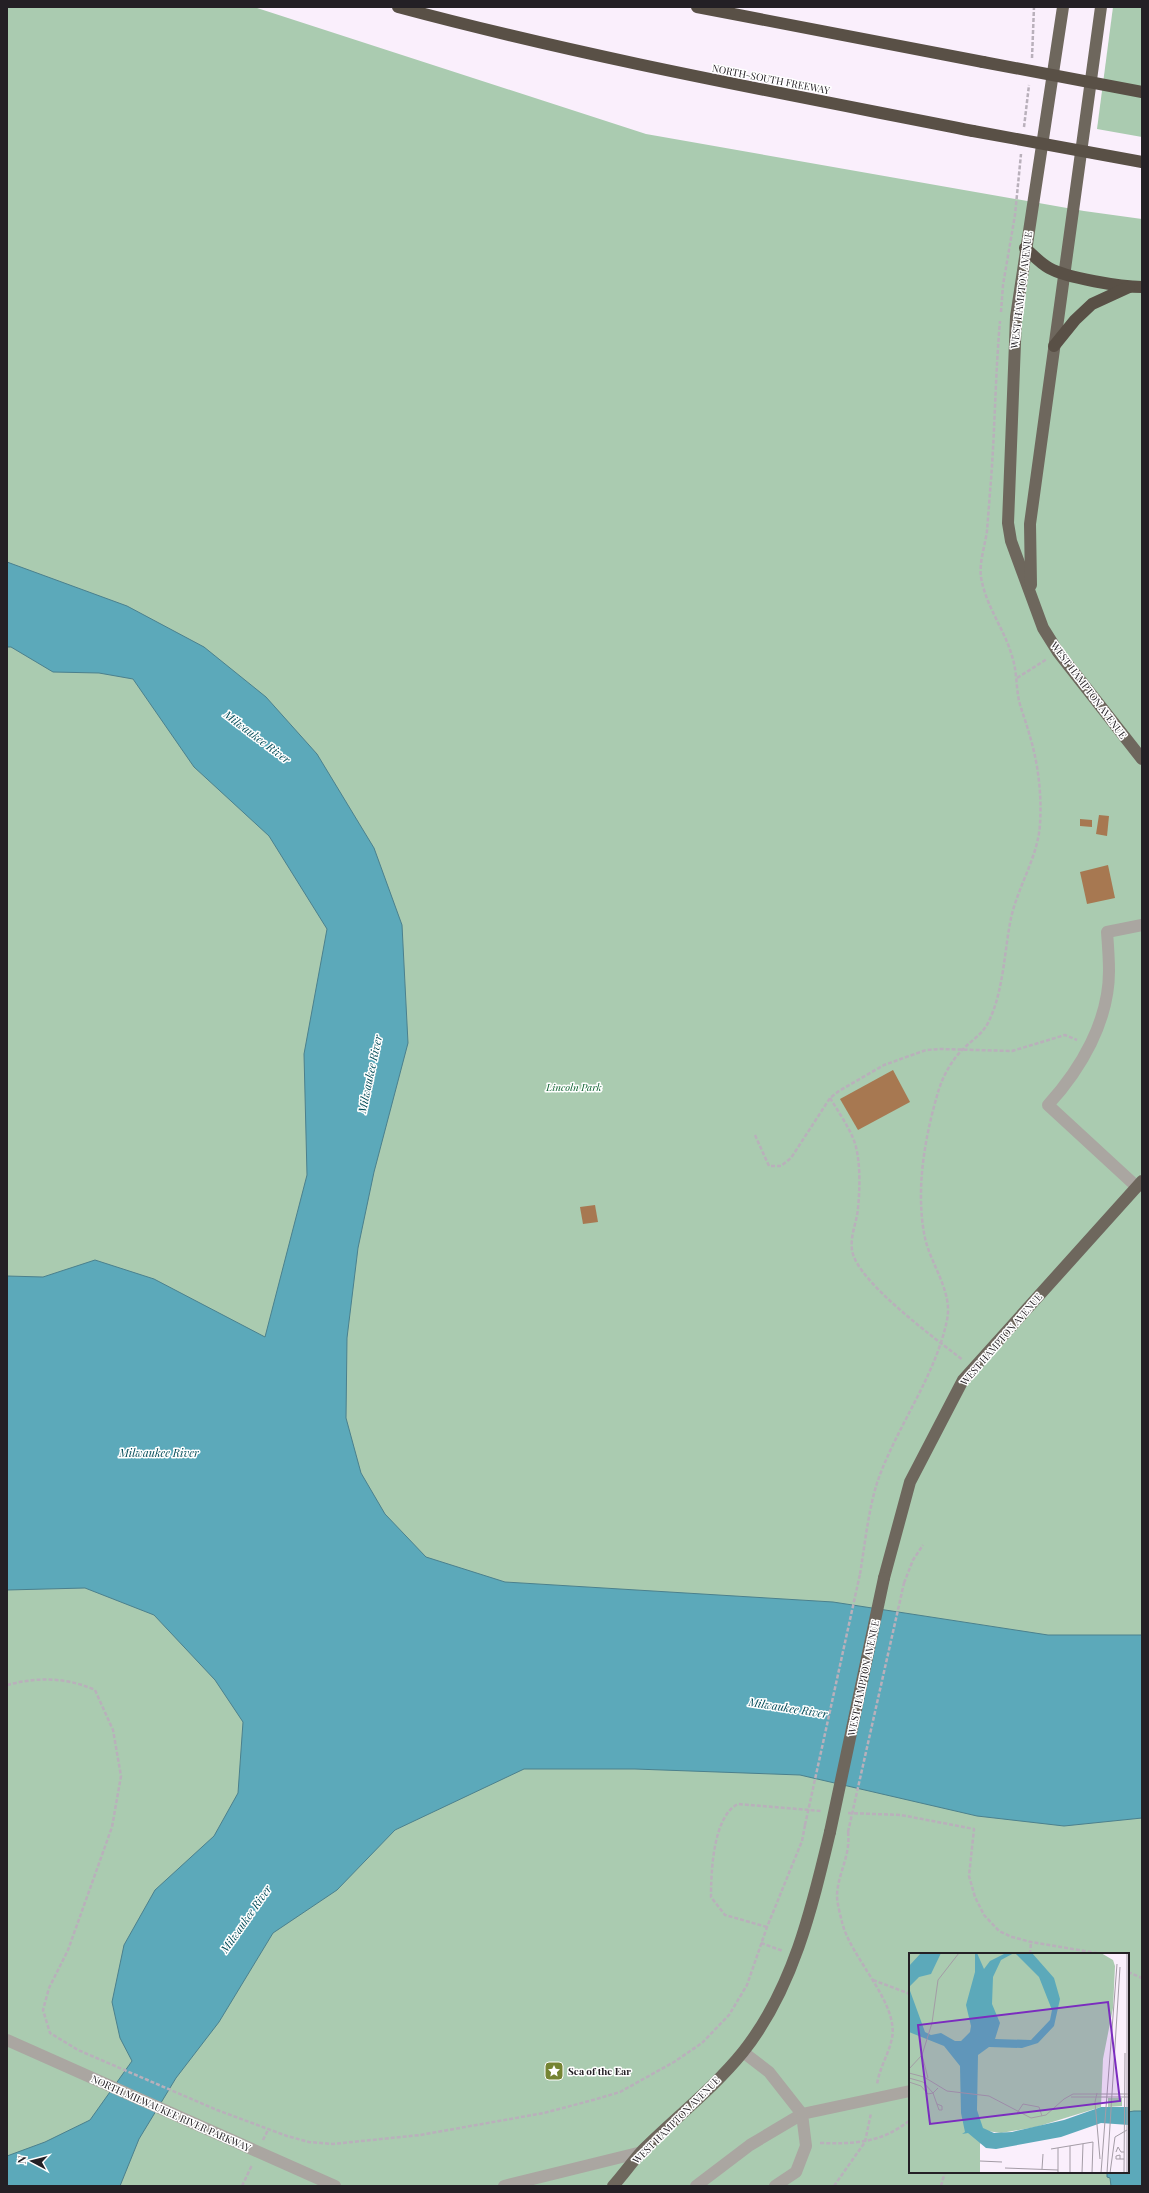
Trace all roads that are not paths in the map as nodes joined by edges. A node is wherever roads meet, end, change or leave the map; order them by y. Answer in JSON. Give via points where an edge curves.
{"nodes":[{"id":1,"x":398,"y":7,"type":"edge"},
{"id":2,"x":697,"y":7,"type":"edge"},
{"id":3,"x":1058,"y":7,"type":"edge"},
{"id":4,"x":1063,"y":7,"type":"edge"},
{"id":5,"x":1101,"y":7,"type":"edge"},
{"id":6,"x":1060,"y":22,"type":"junction"},
{"id":7,"x":1142,"y":92,"type":"edge"},
{"id":8,"x":1142,"y":162,"type":"edge"},
{"id":9,"x":1025,"y":248,"type":"junction"},
{"id":10,"x":1064,"y":274,"type":"junction"},
{"id":11,"x":1129,"y":287,"type":"junction"},
{"id":12,"x":1142,"y":288,"type":"edge"},
{"id":13,"x":1054,"y":346,"type":"junction"},
{"id":14,"x":1031,"y":597,"type":"junction"},
{"id":15,"x":1142,"y":759,"type":"edge"},
{"id":16,"x":1142,"y":925,"type":"edge"},
{"id":17,"x":1140,"y":1184,"type":"edge"},
{"id":18,"x":7,"y":2040,"type":"edge"},
{"id":19,"x":743,"y":2052,"type":"junction"},
{"id":20,"x":909,"y":2091,"type":"edge"},
{"id":21,"x":802,"y":2114,"type":"junction"},
{"id":22,"x":642,"y":2152,"type":"junction"},
{"id":23,"x":335,"y":2186,"type":"edge"},
{"id":24,"x":504,"y":2186,"type":"edge"},
{"id":25,"x":613,"y":2186,"type":"edge"},
{"id":26,"x":696,"y":2186,"type":"edge"},
{"id":27,"x":775,"y":2186,"type":"edge"}],
"edges":[{"from":1,"to":8,"type":"highway","name":"NORTH-SOUTH FREEWAY","bridge":true,"via":[[458,23],[750,88]]},
{"from":2,"to":7,"type":"highway","bridge":true},
{"from":3,"to":6,"type":"main road"},
{"from":4,"to":6,"type":"main road","name":"WEST HAMPTON AVENUE"},
{"from":5,"to":10,"type":"main road","name":"WEST HAMPTON AVENUE"},
{"from":6,"to":9,"type":"main road","name":"WEST HAMPTON AVENUE"},
{"from":9,"to":10,"type":"highway","via":[[1048,268]]},
{"from":9,"to":14,"type":"main road","name":"WEST HAMPTON AVENUE","via":[[1016,317],[1008,523],[1011,541]]},
{"from":10,"to":11,"type":"highway"},
{"from":10,"to":13,"type":"main road","name":"WEST HAMPTON AVENUE"},
{"from":11,"to":12,"type":"highway"},
{"from":11,"to":13,"type":"highway","via":[[1092,304]]},
{"from":13,"to":14,"type":"main road","name":"WEST HAMPTON AVENUE","via":[[1030,524]]},
{"from":14,"to":15,"type":"main road","name":"WEST HAMPTON AVENUE","via":[[1043,628],[1058,652]]},
{"from":16,"to":17,"type":"street","via":[[1107,932],[1109,972],[1104,1009],[1091,1045],[1048,1105]]},
{"from":17,"to":19,"type":"main road","name":"WEST HAMPTON AVENUE","bridge":true,"via":[[963,1380],[910,1482],[884,1578],[814,1901],[795,1956],[767,2019]]},
{"from":18,"to":23,"type":"street","name":"NORTH MILWAUKEE RIVER PARKWAY"},
{"from":19,"to":21,"type":"street","via":[[769,2072]]},
{"from":19,"to":22,"type":"main road","name":"WEST HAMPTON AVENUE","via":[[696,2102]]},
{"from":20,"to":21,"type":"street"},
{"from":21,"to":26,"type":"street","via":[[750,2145]]},
{"from":21,"to":27,"type":"street","via":[[806,2146],[796,2172]]},
{"from":22,"to":24,"type":"street"},
{"from":22,"to":25,"type":"main road","name":"WEST HAMPTON AVENUE"}]}
